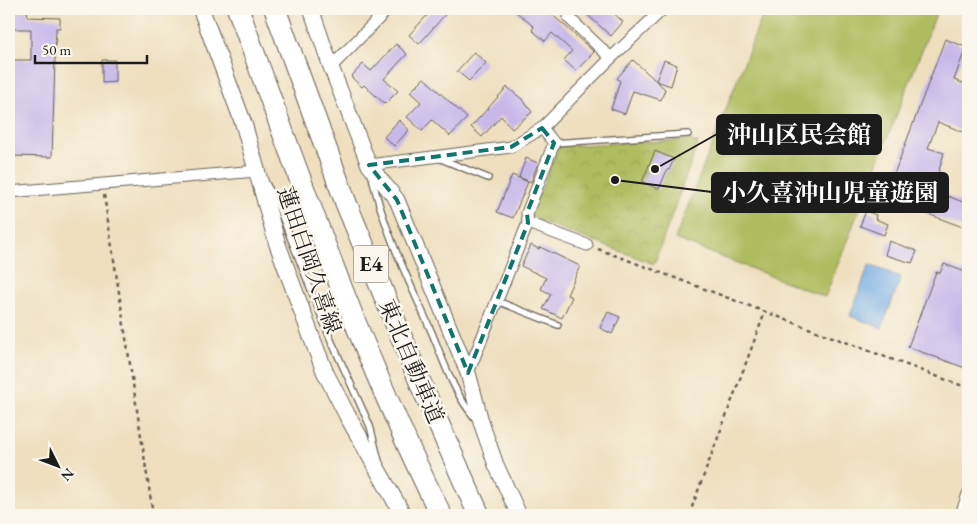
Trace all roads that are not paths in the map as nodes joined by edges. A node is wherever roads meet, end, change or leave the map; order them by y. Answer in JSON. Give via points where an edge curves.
{"nodes":[{"id":1,"x":201,"y":9,"type":"edge"},
{"id":2,"x":238,"y":9,"type":"edge"},
{"id":3,"x":275,"y":9,"type":"edge"},
{"id":4,"x":311,"y":9,"type":"edge"},
{"id":5,"x":388,"y":9,"type":"edge"},
{"id":6,"x":663,"y":9,"type":"edge"},
{"id":7,"x":569,"y":18,"type":"dead end"},
{"id":8,"x":611,"y":58,"type":"junction"},
{"id":9,"x":331,"y":68,"type":"junction"},
{"id":10,"x":542,"y":128,"type":"junction"},
{"id":11,"x":688,"y":134,"type":"dead end"},
{"id":12,"x":554,"y":143,"type":"junction"},
{"id":13,"x":436,"y":157,"type":"junction"},
{"id":14,"x":369,"y":165,"type":"junction"},
{"id":15,"x":257,"y":171,"type":"junction"},
{"id":16,"x":488,"y":178,"type":"dead end"},
{"id":17,"x":9,"y":192,"type":"edge"},
{"id":18,"x":528,"y":223,"type":"junction"},
{"id":19,"x":587,"y":245,"type":"road end"},
{"id":20,"x":497,"y":301,"type":"junction"},
{"id":21,"x":558,"y":325,"type":"dead end"},
{"id":22,"x":468,"y":374,"type":"junction"},
{"id":23,"x":482,"y":425,"type":"junction"},
{"id":24,"x":968,"y":494,"type":"edge"},
{"id":25,"x":403,"y":515,"type":"edge"},
{"id":26,"x":441,"y":515,"type":"edge"},
{"id":27,"x":480,"y":515,"type":"edge"},
{"id":28,"x":519,"y":515,"type":"edge"},
{"id":29,"x":961,"y":515,"type":"edge"}],
"edges":[{"from":1,"to":15,"type":"main road","name":"蓮田白岡久喜線","via":[[244,125]]},
{"from":2,"to":26,"type":"highway","name":"東北自動車道","number":"E4","via":[[354,317]]},
{"from":3,"to":27,"type":"highway","name":"東北自動車道","number":"E4","via":[[346,203]]},
{"from":4,"to":9,"type":"street"},
{"from":5,"to":9,"type":"street"},
{"from":6,"to":8,"type":"street"},
{"from":7,"to":8,"type":"street"},
{"from":8,"to":10,"type":"street"},
{"from":9,"to":14,"type":"street"},
{"from":10,"to":12,"type":"street"},
{"from":10,"to":13,"type":"street","via":[[511,147]]},
{"from":11,"to":12,"type":"lane"},
{"from":12,"to":18,"type":"street","via":[[527,213]]},
{"from":13,"to":14,"type":"street"},
{"from":13,"to":16,"type":"lane"},
{"from":14,"to":22,"type":"street","via":[[397,200]]},
{"from":14,"to":23,"type":"lane","via":[[378,204],[455,386],[467,409]]},
{"from":15,"to":17,"type":"street"},
{"from":15,"to":25,"type":"main road","name":"蓮田白岡久喜線","via":[[277,243],[322,364]]},
{"from":18,"to":19,"type":"street"},
{"from":18,"to":20,"type":"street"},
{"from":20,"to":21,"type":"lane"},
{"from":20,"to":22,"type":"street"},
{"from":22,"to":23,"type":"street"},
{"from":23,"to":28,"type":"street"},
{"from":24,"to":29,"type":"street"}]}
